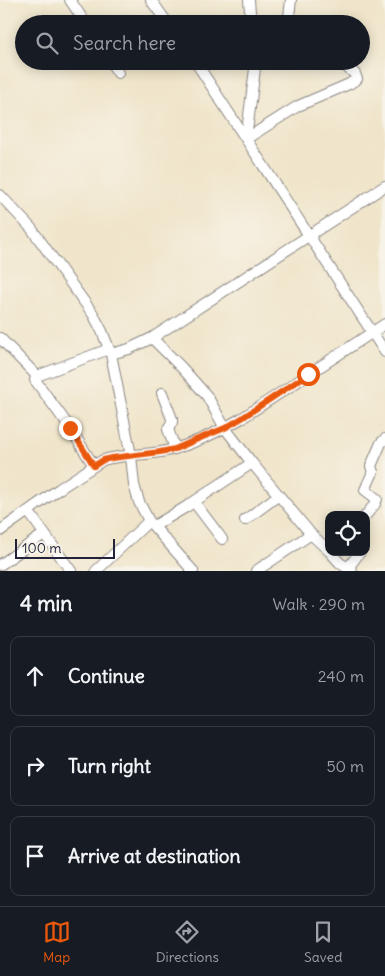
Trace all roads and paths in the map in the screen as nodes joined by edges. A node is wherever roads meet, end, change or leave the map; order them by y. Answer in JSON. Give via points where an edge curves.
{"nodes":[{"id":1,"x":70,"y":0,"type":"edge"},
{"id":2,"x":152,"y":0,"type":"edge"},
{"id":3,"x":249,"y":0,"type":"edge"},
{"id":4,"x":291,"y":0,"type":"edge"},
{"id":5,"x":80,"y":15,"type":"edge"},
{"id":6,"x":162,"y":15,"type":"edge"},
{"id":7,"x":250,"y":15,"type":"edge"},
{"id":8,"x":289,"y":15,"type":"edge"},
{"id":9,"x":116,"y":70,"type":"edge"},
{"id":10,"x":201,"y":70,"type":"edge"},
{"id":11,"x":255,"y":70,"type":"edge"},
{"id":12,"x":350,"y":70,"type":"edge"},
{"id":13,"x":118,"y":73,"type":"dead end"},
{"id":14,"x":246,"y":140,"type":"junction"},
{"id":15,"x":385,"y":186,"type":"edge"},
{"id":16,"x":1,"y":199,"type":"edge"},
{"id":17,"x":309,"y":235,"type":"junction"},
{"id":18,"x":385,"y":324,"type":"edge"},
{"id":19,"x":372,"y":333,"type":"junction"},
{"id":20,"x":0,"y":338,"type":"edge"},
{"id":21,"x":152,"y":338,"type":"junction"},
{"id":22,"x":110,"y":351,"type":"junction"},
{"id":23,"x":385,"y":352,"type":"edge"},
{"id":24,"x":37,"y":376,"type":"junction"},
{"id":25,"x":162,"y":393,"type":"dead end"},
{"id":26,"x":225,"y":428,"type":"junction"},
{"id":27,"x":385,"y":438,"type":"edge"},
{"id":28,"x":175,"y":449,"type":"junction"},
{"id":29,"x":131,"y":456,"type":"junction"},
{"id":30,"x":252,"y":463,"type":"junction"},
{"id":31,"x":94,"y":466,"type":"junction"},
{"id":32,"x":278,"y":495,"type":"junction"},
{"id":33,"x":194,"y":502,"type":"junction"},
{"id":34,"x":28,"y":511,"type":"junction"},
{"id":35,"x":369,"y":511,"type":"edge"},
{"id":36,"x":245,"y":520,"type":"dead end"},
{"id":37,"x":151,"y":524,"type":"junction"},
{"id":38,"x":0,"y":531,"type":"edge"},
{"id":39,"x":44,"y":534,"type":"junction"},
{"id":40,"x":311,"y":534,"type":"junction"},
{"id":41,"x":222,"y":540,"type":"dead end"},
{"id":42,"x":325,"y":548,"type":"edge"},
{"id":43,"x":334,"y":556,"type":"edge"},
{"id":44,"x":358,"y":556,"type":"edge"},
{"id":45,"x":0,"y":565,"type":"edge"},
{"id":46,"x":350,"y":570,"type":"edge"},
{"id":47,"x":71,"y":571,"type":"edge"},
{"id":48,"x":96,"y":571,"type":"edge"},
{"id":49,"x":194,"y":571,"type":"edge"},
{"id":50,"x":256,"y":571,"type":"edge"}],
"edges":[{"from":1,"to":5,"type":"street"},
{"from":2,"to":6,"type":"street"},
{"from":3,"to":7,"type":"street"},
{"from":4,"to":8,"type":"street"},
{"from":9,"to":13,"type":"street"},
{"from":10,"to":14,"type":"street"},
{"from":11,"to":14,"type":"street"},
{"from":12,"to":14,"type":"street","via":[[358,79],[298,106]]},
{"from":14,"to":17,"type":"street"},
{"from":15,"to":17,"type":"street"},
{"from":16,"to":22,"type":"street","via":[[31,228],[93,314]]},
{"from":17,"to":19,"type":"street"},
{"from":17,"to":21,"type":"street"},
{"from":18,"to":19,"type":"street"},
{"from":19,"to":23,"type":"street"},
{"from":19,"to":26,"type":"street"},
{"from":20,"to":24,"type":"street"},
{"from":21,"to":22,"type":"street","via":[[129,349]]},
{"from":21,"to":26,"type":"street","via":[[207,396]]},
{"from":22,"to":24,"type":"street"},
{"from":22,"to":29,"type":"street"},
{"from":24,"to":31,"type":"street","via":[[35,380]]},
{"from":25,"to":28,"type":"street","via":[[172,419],[168,430]]},
{"from":26,"to":28,"type":"street"},
{"from":26,"to":30,"type":"street"},
{"from":27,"to":35,"type":"street","via":[[370,466],[373,472],[365,490],[377,499]]},
{"from":28,"to":29,"type":"street"},
{"from":29,"to":31,"type":"street","via":[[103,460]]},
{"from":29,"to":37,"type":"street","via":[[139,502]]},
{"from":30,"to":32,"type":"street"},
{"from":30,"to":33,"type":"street"},
{"from":31,"to":34,"type":"street"},
{"from":32,"to":36,"type":"street"},
{"from":32,"to":40,"type":"street"},
{"from":33,"to":37,"type":"street"},
{"from":33,"to":41,"type":"street"},
{"from":34,"to":38,"type":"street"},
{"from":34,"to":39,"type":"street"},
{"from":37,"to":48,"type":"street"},
{"from":37,"to":49,"type":"street"},
{"from":39,"to":45,"type":"street"},
{"from":39,"to":47,"type":"street"},
{"from":40,"to":42,"type":"street"},
{"from":40,"to":50,"type":"street"},
{"from":43,"to":46,"type":"street"},
{"from":44,"to":46,"type":"street"}]}
